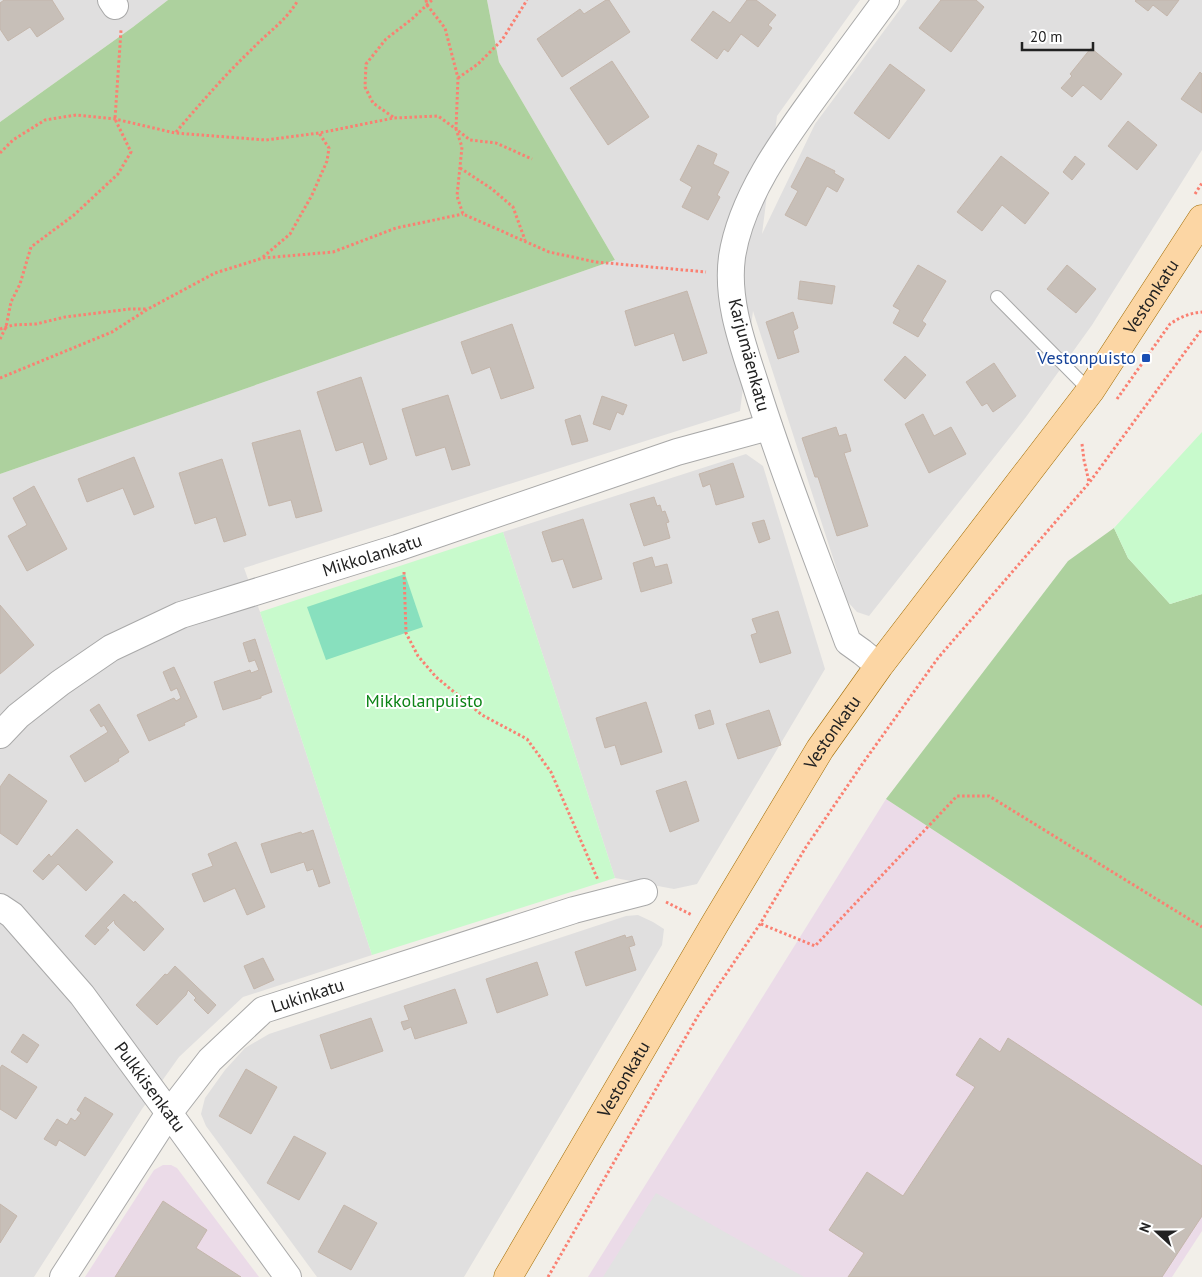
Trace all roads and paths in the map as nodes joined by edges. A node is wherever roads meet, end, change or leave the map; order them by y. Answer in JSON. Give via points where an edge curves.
{"nodes":[{"id":1,"x":298,"y":0,"type":"edge"},
{"id":2,"x":426,"y":0,"type":"edge"},
{"id":3,"x":432,"y":0,"type":"edge"},
{"id":4,"x":527,"y":0,"type":"edge"},
{"id":5,"x":886,"y":0,"type":"edge"},
{"id":6,"x":113,"y":3,"type":"edge"},
{"id":7,"x":427,"y":5,"type":"junction"},
{"id":8,"x":458,"y":78,"type":"junction"},
{"id":9,"x":394,"y":118,"type":"junction"},
{"id":10,"x":115,"y":120,"type":"junction"},
{"id":11,"x":456,"y":129,"type":"junction"},
{"id":12,"x":175,"y":133,"type":"junction"},
{"id":13,"x":320,"y":133,"type":"junction"},
{"id":14,"x":0,"y":153,"type":"edge"},
{"id":15,"x":532,"y":159,"type":"dead end"},
{"id":16,"x":460,"y":168,"type":"junction"},
{"id":17,"x":463,"y":214,"type":"junction"},
{"id":18,"x":1202,"y":219,"type":"edge"},
{"id":19,"x":525,"y":241,"type":"junction"},
{"id":20,"x":263,"y":258,"type":"junction"},
{"id":21,"x":731,"y":274,"type":"junction"},
{"id":22,"x":997,"y":297,"type":"dead end"},
{"id":23,"x":148,"y":309,"type":"junction"},
{"id":24,"x":1202,"y":312,"type":"edge"},
{"id":25,"x":6,"y":327,"type":"junction"},
{"id":26,"x":0,"y":329,"type":"edge"},
{"id":27,"x":1202,"y":329,"type":"edge"},
{"id":28,"x":0,"y":339,"type":"edge"},
{"id":29,"x":0,"y":378,"type":"edge"},
{"id":30,"x":1090,"y":391,"type":"junction"},
{"id":31,"x":1124,"y":391,"type":"dead end"},
{"id":32,"x":769,"y":426,"type":"junction"},
{"id":33,"x":1081,"y":437,"type":"dead end"},
{"id":34,"x":1090,"y":483,"type":"junction"},
{"id":35,"x":397,"y":548,"type":"junction"},
{"id":36,"x":878,"y":666,"type":"junction"},
{"id":37,"x":0,"y":735,"type":"edge"},
{"id":38,"x":644,"y":892,"type":"joint"},
{"id":39,"x":608,"y":901,"type":"junction"},
{"id":40,"x":0,"y":906,"type":"edge"},
{"id":41,"x":697,"y":917,"type":"dead end"},
{"id":42,"x":760,"y":924,"type":"junction"},
{"id":43,"x":1202,"y":927,"type":"edge"},
{"id":44,"x":169,"y":1112,"type":"junction"},
{"id":45,"x":63,"y":1277,"type":"edge"},
{"id":46,"x":288,"y":1277,"type":"edge"},
{"id":47,"x":508,"y":1277,"type":"edge"},
{"id":48,"x":548,"y":1277,"type":"edge"}],
"edges":[{"from":1,"to":12,"type":"path","via":[[292,12],[208,94]]},
{"from":2,"to":7,"type":"path"},
{"from":3,"to":7,"type":"path"},
{"from":4,"to":8,"type":"path","via":[[502,40]]},
{"from":5,"to":21,"type":"street","name":"Karjumäenkatu","via":[[767,168],[741,223]]},
{"from":6,"to":10,"type":"path","via":[[121,21]]},
{"from":7,"to":8,"type":"path","via":[[445,28]]},
{"from":7,"to":9,"type":"path","via":[[386,39],[366,64],[365,87],[373,103]]},
{"from":8,"to":11,"type":"path"},
{"from":9,"to":11,"type":"path","via":[[438,116]]},
{"from":9,"to":13,"type":"path"},
{"from":10,"to":12,"type":"path"},
{"from":10,"to":14,"type":"path","via":[[76,115],[45,120],[13,140]]},
{"from":10,"to":25,"type":"path","via":[[131,152],[118,174],[31,247],[11,302]]},
{"from":11,"to":15,"type":"path","via":[[470,140],[496,143]]},
{"from":11,"to":16,"type":"path","via":[[462,147]]},
{"from":12,"to":13,"type":"path","via":[[266,140]]},
{"from":13,"to":20,"type":"path","via":[[329,148],[327,161],[312,195],[290,234]]},
{"from":16,"to":17,"type":"path","via":[[457,196]]},
{"from":16,"to":19,"type":"path","via":[[492,188],[513,207]]},
{"from":17,"to":19,"type":"path"},
{"from":17,"to":20,"type":"path","via":[[396,228],[333,252]]},
{"from":18,"to":30,"type":"main road","name":"Vestonkatu"},
{"from":19,"to":21,"type":"path","via":[[549,252],[596,262]]},
{"from":20,"to":23,"type":"path","via":[[215,273]]},
{"from":21,"to":32,"type":"street","name":"Karjumäenkatu","via":[[738,326]]},
{"from":22,"to":30,"type":"lane"},
{"from":23,"to":25,"type":"path","via":[[83,314]]},
{"from":23,"to":29,"type":"path","via":[[112,332]]},
{"from":24,"to":31,"type":"path","via":[[1178,318],[1170,324]]},
{"from":25,"to":26,"type":"path"},
{"from":25,"to":28,"type":"path"},
{"from":27,"to":34,"type":"path"},
{"from":30,"to":36,"type":"main road","name":"Vestonkatu"},
{"from":32,"to":35,"type":"street","name":"Mikkolankatu","via":[[677,452]]},
{"from":32,"to":36,"type":"street","name":"Karjumäenkatu","via":[[848,642]]},
{"from":33,"to":34,"type":"path"},
{"from":34,"to":42,"type":"path","via":[[938,658],[806,847]]},
{"from":35,"to":37,"type":"street","name":"Mikkolankatu","via":[[181,615],[157,626],[111,648],[60,683],[18,716]]},
{"from":35,"to":39,"type":"path","via":[[405,574],[406,633],[418,656],[436,677],[482,715],[527,739],[551,772]]},
{"from":36,"to":47,"type":"main road","name":"Vestonkatu","via":[[820,749],[780,814]]},
{"from":38,"to":39,"type":"street","name":"Lukinkatu"},
{"from":38,"to":41,"type":"path"},
{"from":39,"to":44,"type":"street","name":"Lukinkatu","via":[[264,1010],[210,1060]]},
{"from":40,"to":44,"type":"street","name":"Pulkkisenkatu","via":[[12,915],[82,995]]},
{"from":42,"to":43,"type":"path","via":[[815,946],[957,796],[989,796]]},
{"from":42,"to":48,"type":"path","via":[[699,1014]]},
{"from":44,"to":45,"type":"street","name":"Lukinkatu"},
{"from":44,"to":46,"type":"street","name":"Pulkkisenkatu"}]}
